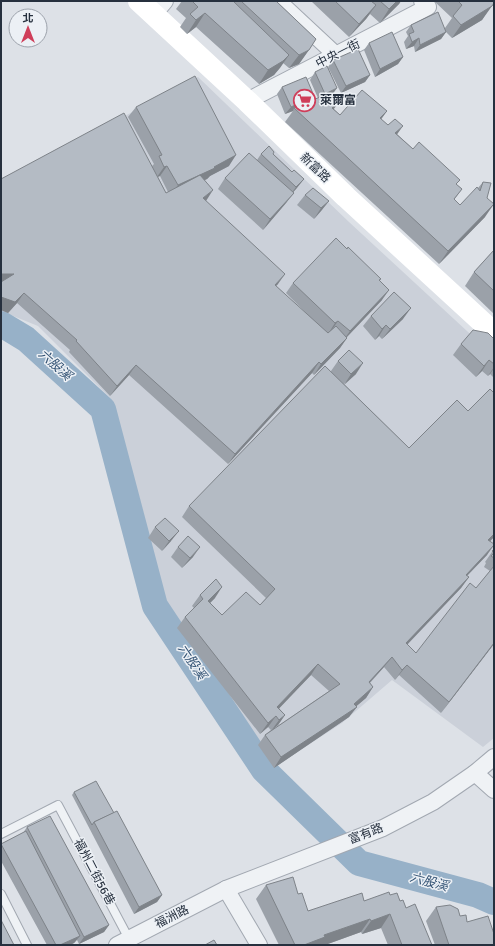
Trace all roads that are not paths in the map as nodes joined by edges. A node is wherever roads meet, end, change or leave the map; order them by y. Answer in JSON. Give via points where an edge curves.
{"nodes":[{"id":1,"x":278,"y":1,"type":"edge"},
{"id":2,"x":425,"y":4,"type":"edge"},
{"id":3,"x":153,"y":5,"type":"edge"},
{"id":4,"x":336,"y":55,"type":"junction"},
{"id":5,"x":247,"y":101,"type":"junction"},
{"id":6,"x":494,"y":332,"type":"edge"},
{"id":7,"x":494,"y":757,"type":"edge"},
{"id":8,"x":475,"y":773,"type":"junction"},
{"id":9,"x":494,"y":790,"type":"edge"},
{"id":10,"x":1,"y":834,"type":"edge"},
{"id":11,"x":226,"y":889,"type":"junction"},
{"id":12,"x":1,"y":894,"type":"edge"},
{"id":13,"x":123,"y":942,"type":"edge"},
{"id":14,"x":27,"y":945,"type":"edge"},
{"id":15,"x":259,"y":945,"type":"edge"}],
"edges":[{"from":1,"to":4,"type":"street"},
{"from":2,"to":4,"type":"street","name":"中央一街"},
{"from":3,"to":5,"type":"street","name":"新富路"},
{"from":4,"to":5,"type":"street","name":"中央一街"},
{"from":5,"to":6,"type":"street","name":"新富路","via":[[346,197]]},
{"from":7,"to":8,"type":"street","name":"富有路"},
{"from":8,"to":9,"type":"street"},
{"from":8,"to":11,"type":"street","name":"富有路","via":[[433,802],[383,828]]},
{"from":10,"to":13,"type":"lane","name":"福州二街56巷","via":[[58,805]]},
{"from":11,"to":13,"type":"street","name":"福洲路"},
{"from":11,"to":15,"type":"street"},
{"from":12,"to":14,"type":"lane"}]}
